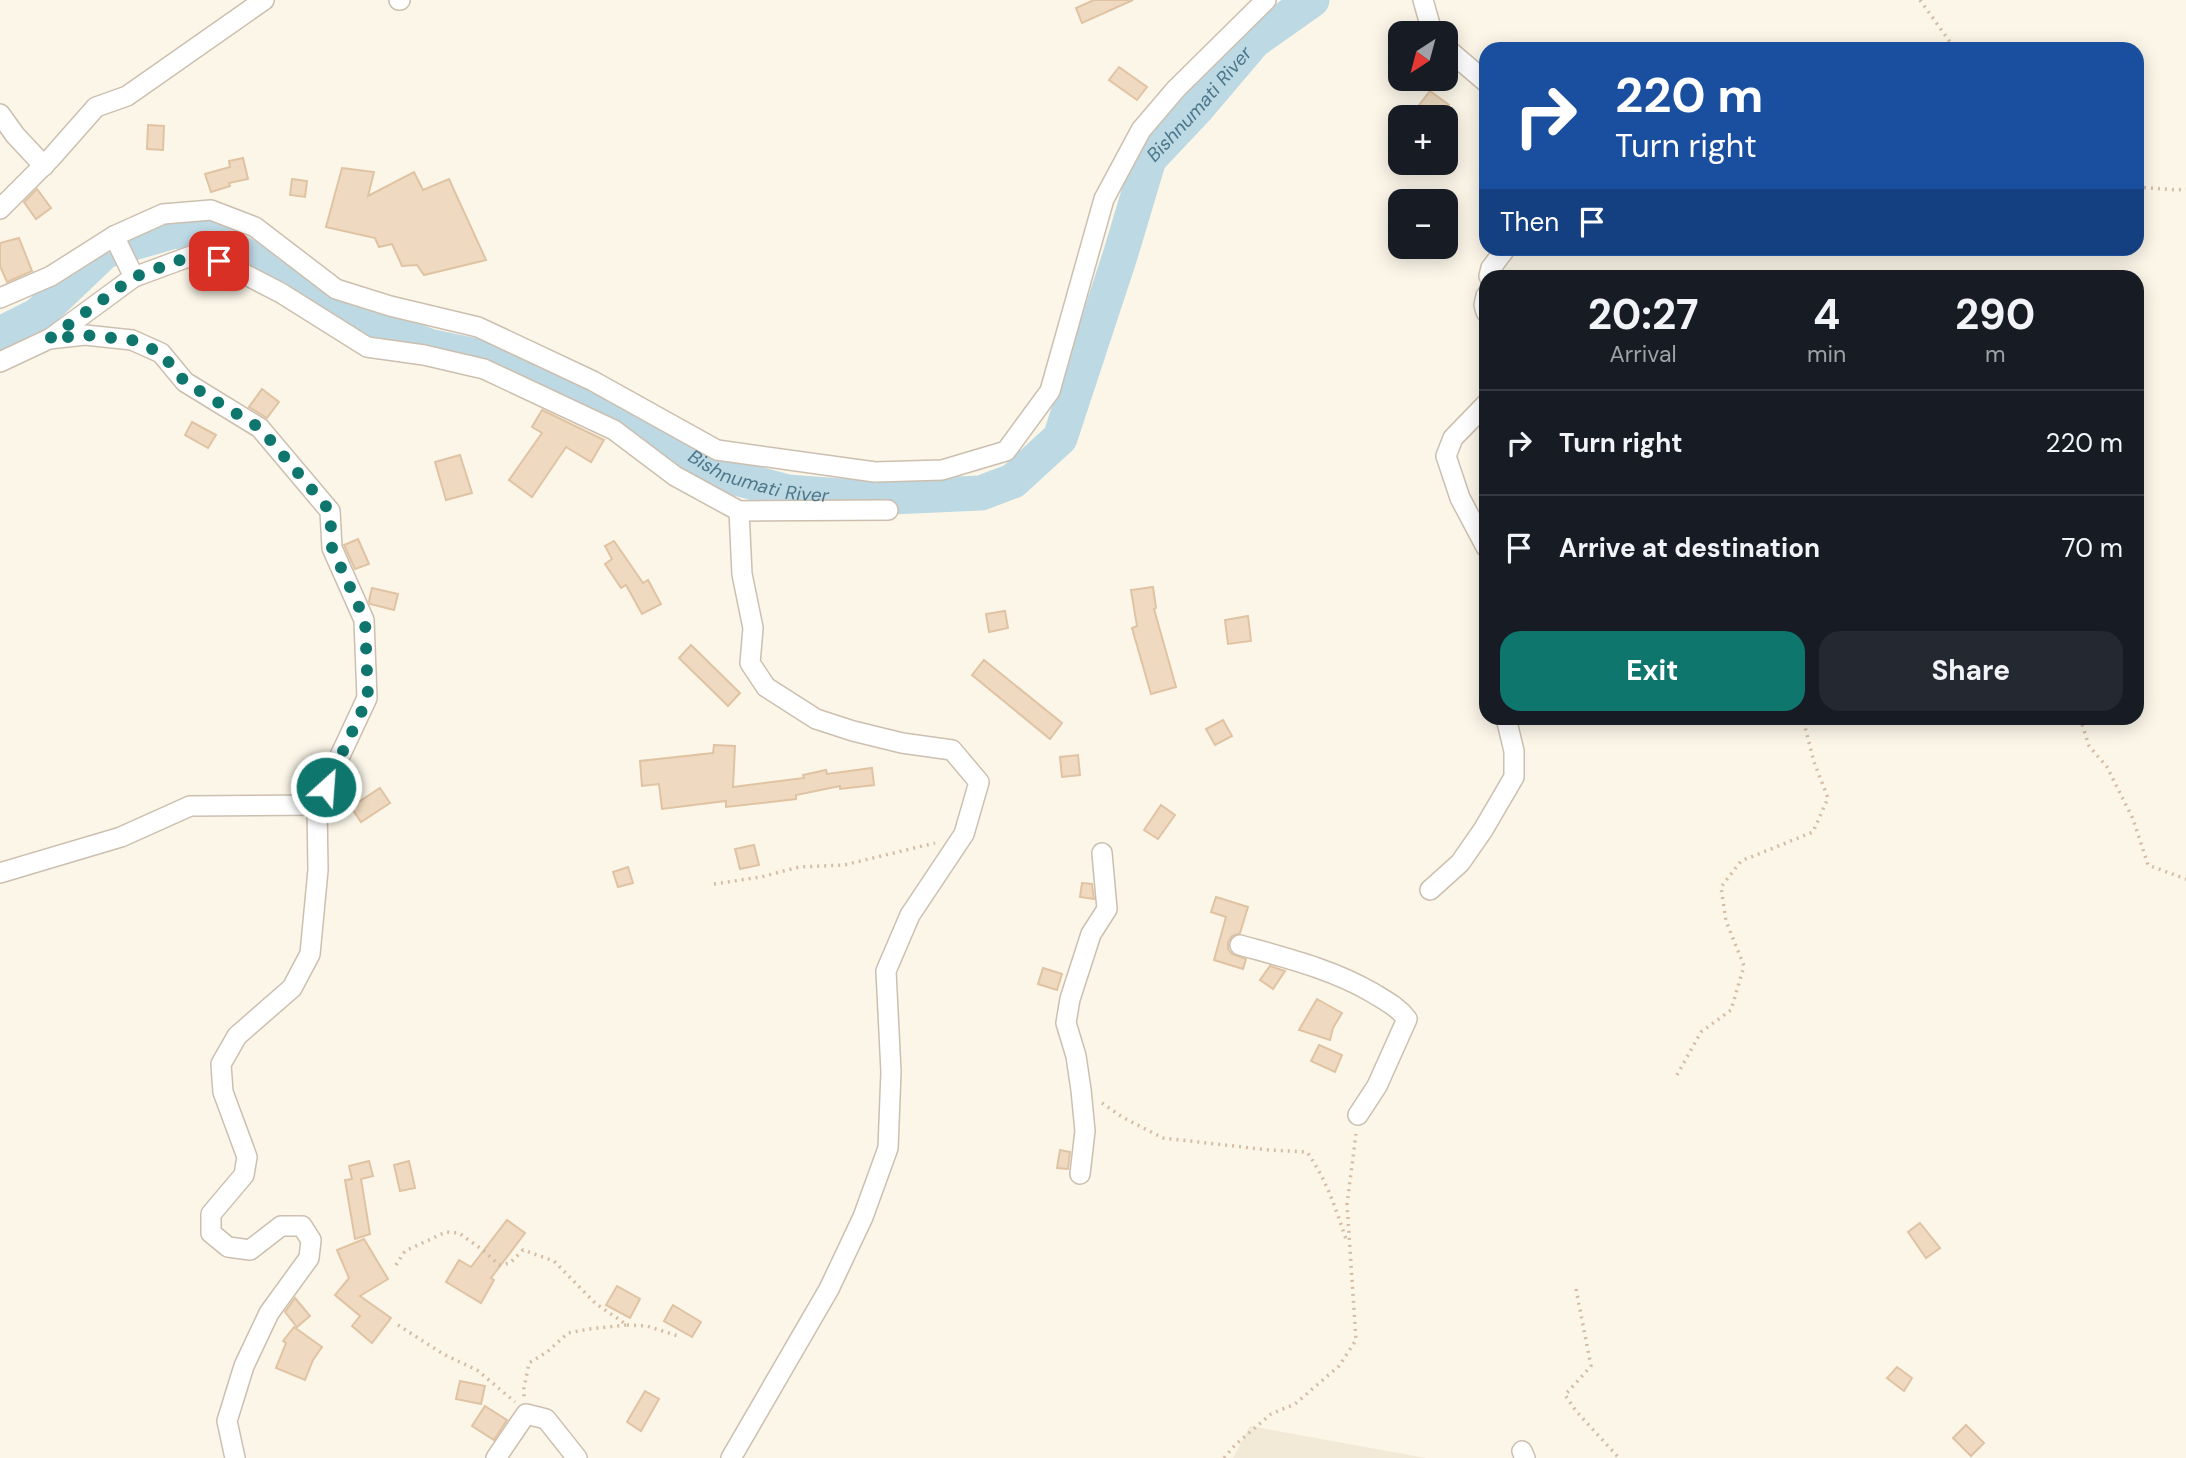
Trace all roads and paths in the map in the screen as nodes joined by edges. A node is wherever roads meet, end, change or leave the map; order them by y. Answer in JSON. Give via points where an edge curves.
{"nodes":[{"id":1,"x":264,"y":0,"type":"edge"},
{"id":2,"x":1266,"y":0,"type":"edge"},
{"id":3,"x":1423,"y":0,"type":"edge"},
{"id":4,"x":1920,"y":0,"type":"edge"},
{"id":5,"x":1429,"y":21,"type":"edge"},
{"id":6,"x":1950,"y":42,"type":"edge"},
{"id":7,"x":1458,"y":58,"type":"edge"},
{"id":8,"x":1479,"y":76,"type":"edge"},
{"id":9,"x":0,"y":114,"type":"edge"},
{"id":10,"x":44,"y":166,"type":"junction"},
{"id":11,"x":2144,"y":188,"type":"edge"},
{"id":12,"x":2186,"y":189,"type":"edge"},
{"id":13,"x":0,"y":209,"type":"edge"},
{"id":14,"x":114,"y":236,"type":"junction"},
{"id":15,"x":134,"y":277,"type":"junction"},
{"id":16,"x":0,"y":298,"type":"edge"},
{"id":17,"x":49,"y":339,"type":"junction"},
{"id":18,"x":0,"y":362,"type":"edge"},
{"id":19,"x":1479,"y":411,"type":"edge"},
{"id":20,"x":888,"y":510,"type":"dead end"},
{"id":21,"x":739,"y":511,"type":"junction"},
{"id":22,"x":1479,"y":534,"type":"edge"},
{"id":23,"x":1508,"y":725,"type":"edge"},
{"id":24,"x":1806,"y":725,"type":"edge"},
{"id":25,"x":2082,"y":725,"type":"edge"},
{"id":26,"x":317,"y":805,"type":"junction"},
{"id":27,"x":964,"y":834,"type":"junction"},
{"id":28,"x":1102,"y":853,"type":"dead end"},
{"id":29,"x":0,"y":873,"type":"edge"},
{"id":30,"x":2186,"y":879,"type":"edge"},
{"id":31,"x":714,"y":884,"type":"dead end"},
{"id":32,"x":1430,"y":890,"type":"dead end"},
{"id":33,"x":1240,"y":945,"type":"dead end"},
{"id":34,"x":1677,"y":1074,"type":"dead end"},
{"id":35,"x":1082,"y":1090,"type":"junction"},
{"id":36,"x":1358,"y":1115,"type":"joint"},
{"id":37,"x":1080,"y":1174,"type":"dead end"},
{"id":38,"x":1349,"y":1247,"type":"junction"},
{"id":39,"x":396,"y":1265,"type":"dead end"},
{"id":40,"x":1576,"y":1289,"type":"dead end"},
{"id":41,"x":398,"y":1325,"type":"dead end"},
{"id":42,"x":627,"y":1325,"type":"junction"},
{"id":43,"x":678,"y":1336,"type":"dead end"},
{"id":44,"x":526,"y":1414,"type":"junction"},
{"id":45,"x":235,"y":1458,"type":"edge"},
{"id":46,"x":496,"y":1458,"type":"edge"},
{"id":47,"x":577,"y":1458,"type":"edge"},
{"id":48,"x":731,"y":1458,"type":"edge"},
{"id":49,"x":1224,"y":1458,"type":"edge"},
{"id":50,"x":1619,"y":1458,"type":"edge"}],
"edges":[{"from":1,"to":10,"type":"street","via":[[127,96],[96,107]]},
{"from":2,"to":14,"type":"street","via":[[1141,130],[1104,199],[1050,391],[1006,451],[942,470],[875,472],[717,450],[593,381],[478,327],[336,289],[255,227],[211,210],[163,214]]},
{"from":3,"to":5,"type":"street"},
{"from":4,"to":6,"type":"path"},
{"from":7,"to":8,"type":"street"},
{"from":9,"to":10,"type":"street"},
{"from":10,"to":13,"type":"street"},
{"from":11,"to":12,"type":"path"},
{"from":14,"to":15,"type":"street"},
{"from":14,"to":16,"type":"street","via":[[51,276]]},
{"from":15,"to":17,"type":"street"},
{"from":15,"to":21,"type":"street","via":[[202,252],[367,346],[484,369],[614,430],[675,476]]},
{"from":17,"to":18,"type":"street"},
{"from":17,"to":26,"type":"street","via":[[85,335],[132,340],[161,353],[185,382],[260,428],[330,511],[332,548],[365,620],[368,698]]},
{"from":19,"to":22,"type":"street","via":[[1453,438],[1446,456],[1460,498]]},
{"from":20,"to":21,"type":"street"},
{"from":21,"to":27,"type":"street","via":[[742,574],[753,628],[750,663],[766,687],[816,719],[902,743],[952,750],[979,782]]},
{"from":23,"to":32,"type":"street","via":[[1514,777],[1460,863]]},
{"from":24,"to":34,"type":"path","via":[[1828,798],[1813,832],[1741,861],[1721,887],[1726,921],[1744,966],[1731,1010],[1701,1032]]},
{"from":25,"to":30,"type":"path","via":[[2089,746],[2107,767],[2133,819],[2148,865]]},
{"from":26,"to":29,"type":"street","via":[[190,806],[121,837]]},
{"from":26,"to":45,"type":"street","via":[[318,870],[310,954],[292,988],[237,1036],[221,1064],[223,1092],[247,1157],[244,1175],[211,1214],[211,1233],[228,1247],[250,1250],[281,1226],[302,1226],[311,1240],[309,1258],[269,1313],[244,1366],[227,1420]]},
{"from":27,"to":31,"type":"path","via":[[844,865],[799,867]]},
{"from":27,"to":48,"type":"street","via":[[910,915],[886,971],[891,1072],[888,1148],[863,1216],[829,1289]]},
{"from":28,"to":35,"type":"street","via":[[1107,909],[1090,934],[1066,1023]]},
{"from":33,"to":36,"type":"street","via":[[1329,971],[1399,1009],[1407,1019],[1377,1086]]},
{"from":35,"to":37,"type":"street","via":[[1085,1131]]},
{"from":35,"to":38,"type":"path","via":[[1163,1138],[1307,1152],[1330,1191]]},
{"from":36,"to":38,"type":"path","via":[[1347,1204]]},
{"from":38,"to":49,"type":"path","via":[[1356,1340],[1339,1366],[1295,1404],[1270,1414]]},
{"from":39,"to":42,"type":"path","via":[[405,1251],[446,1232],[459,1233],[499,1265],[523,1250],[554,1261],[595,1303]]},
{"from":40,"to":50,"type":"path","via":[[1591,1366],[1565,1395]]},
{"from":41,"to":44,"type":"path","via":[[477,1370]]},
{"from":42,"to":43,"type":"path"},
{"from":42,"to":44,"type":"path","via":[[568,1333],[529,1363],[524,1388]]},
{"from":44,"to":46,"type":"street"},
{"from":44,"to":47,"type":"street","via":[[546,1419]]}]}
